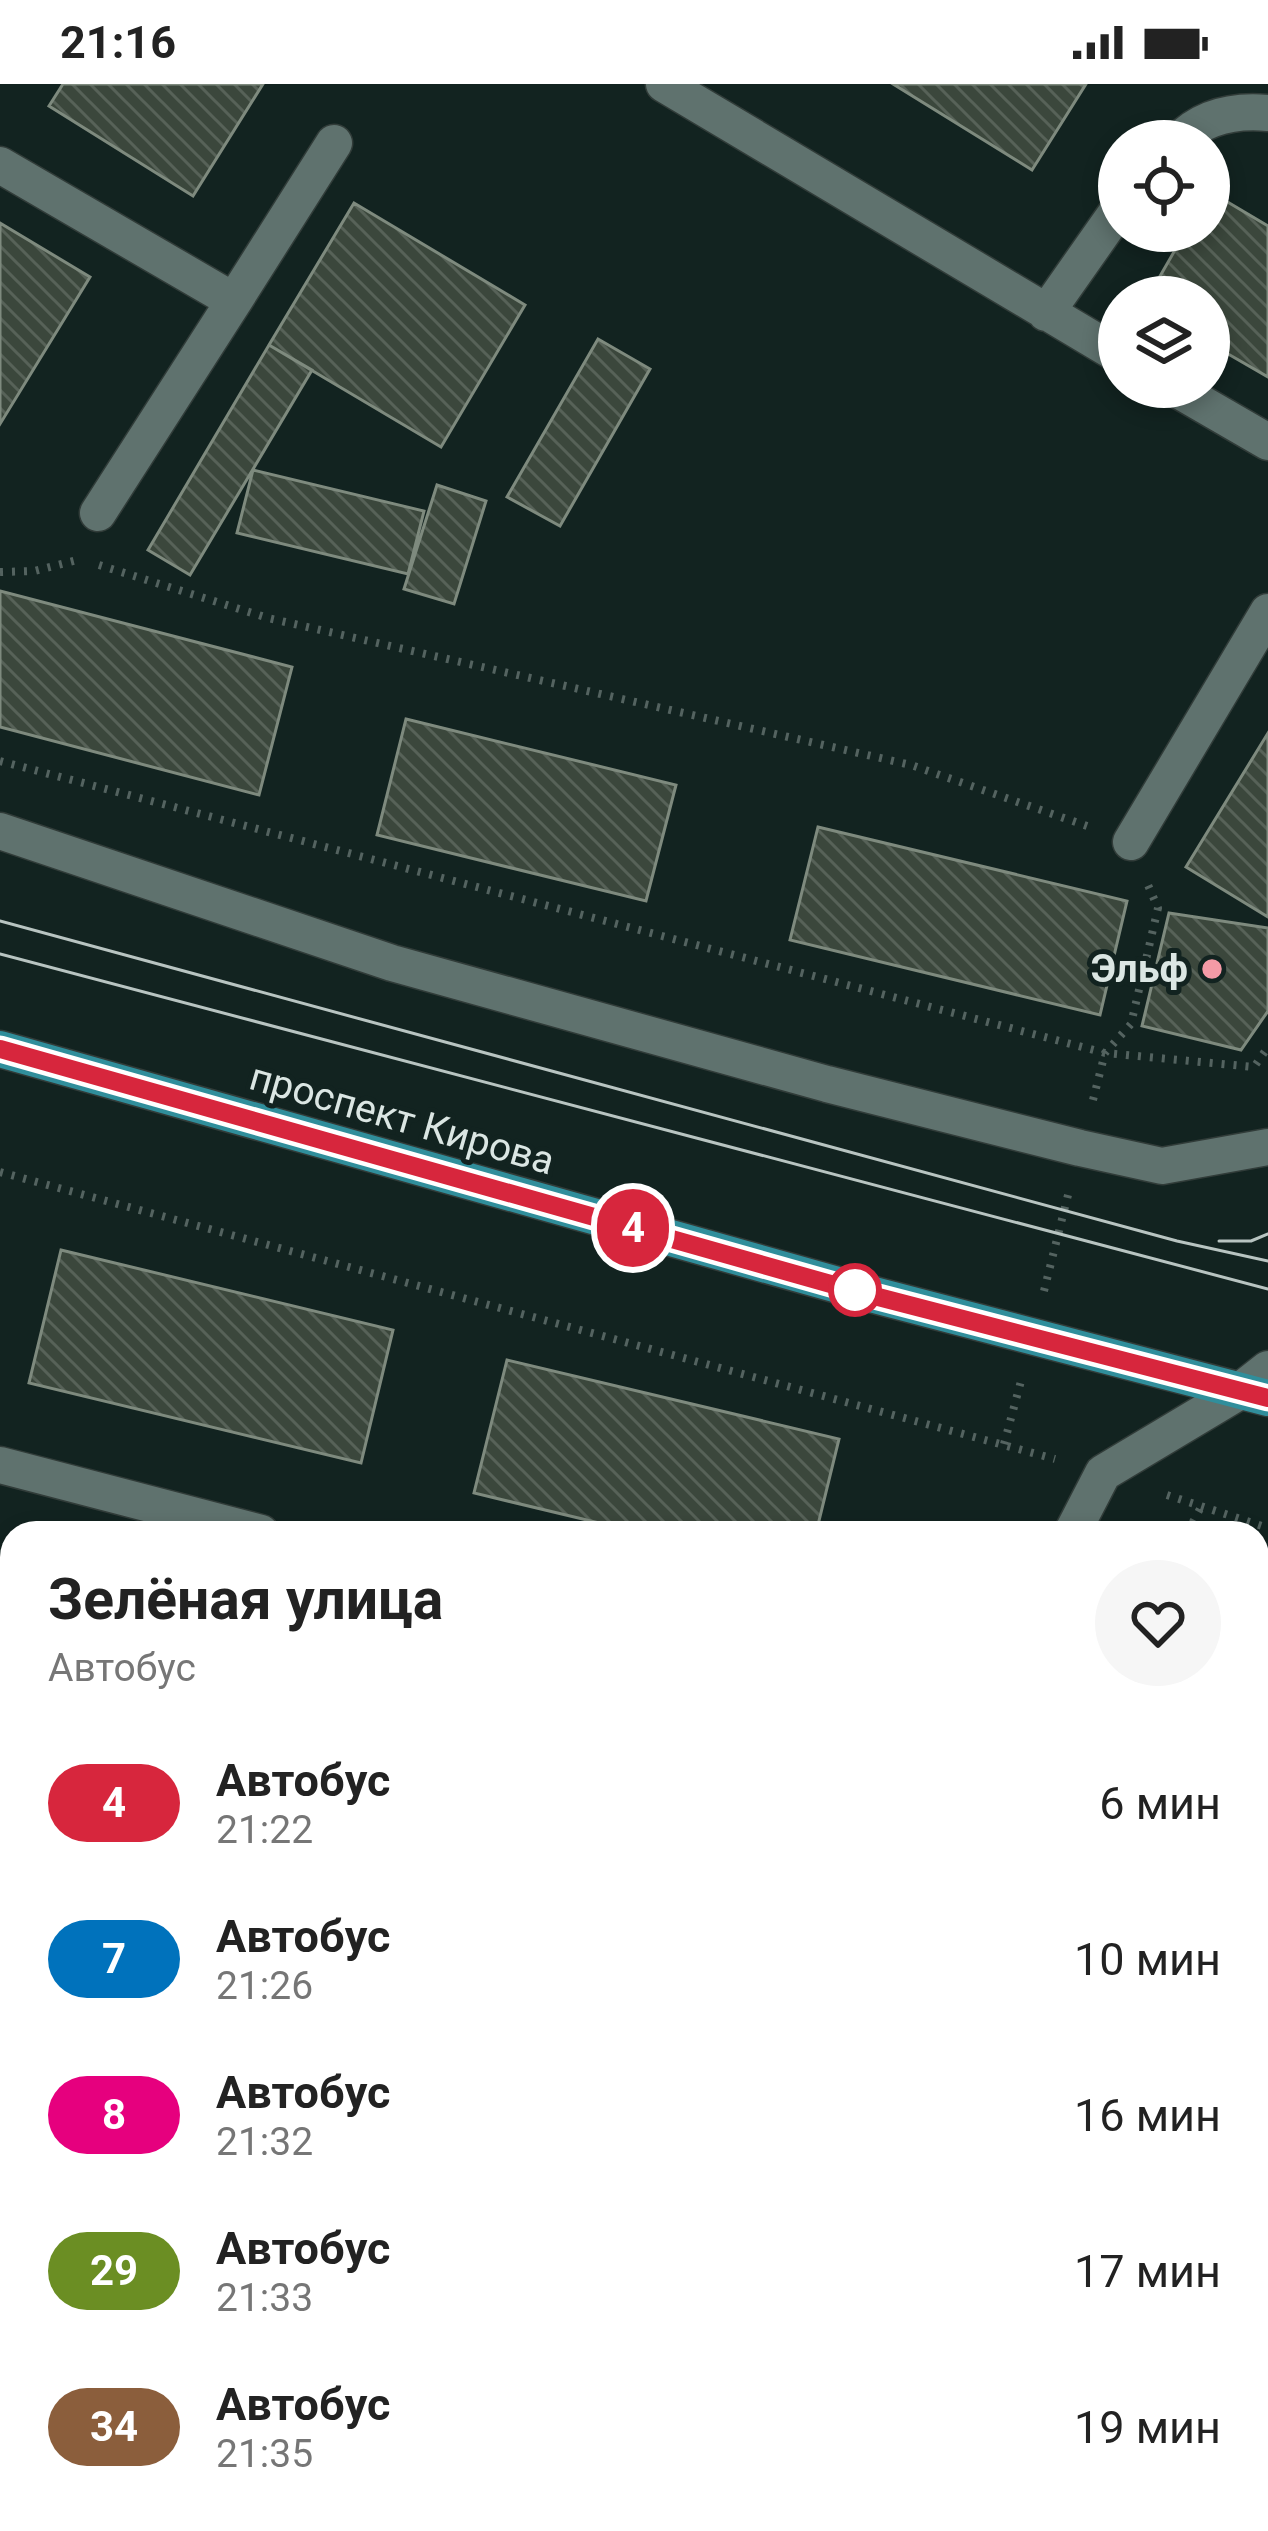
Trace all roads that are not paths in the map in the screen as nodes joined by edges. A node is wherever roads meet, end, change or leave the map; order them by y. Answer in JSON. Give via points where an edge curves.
{"nodes":[{"id":1,"x":664,"y":84,"type":"edge"},
{"id":2,"x":1268,"y":113,"type":"edge"},
{"id":3,"x":1210,"y":120,"type":"edge"},
{"id":4,"x":334,"y":143,"type":"dead end"},
{"id":5,"x":0,"y":165,"type":"edge"},
{"id":6,"x":1098,"y":239,"type":"edge"},
{"id":7,"x":235,"y":301,"type":"junction"},
{"id":8,"x":1046,"y":313,"type":"junction"},
{"id":9,"x":1098,"y":343,"type":"edge"},
{"id":10,"x":1210,"y":408,"type":"edge"},
{"id":11,"x":1268,"y":442,"type":"edge"},
{"id":12,"x":98,"y":513,"type":"road end"},
{"id":13,"x":1268,"y":611,"type":"edge"},
{"id":14,"x":0,"y":831,"type":"edge"},
{"id":15,"x":1131,"y":842,"type":"road end"},
{"id":16,"x":0,"y":1049,"type":"edge"},
{"id":17,"x":1268,"y":1147,"type":"edge"},
{"id":18,"x":1259,"y":1386,"type":"edge"},
{"id":19,"x":0,"y":1466,"type":"edge"},
{"id":20,"x":214,"y":1521,"type":"edge"},
{"id":21,"x":1078,"y":1521,"type":"edge"}],
"edges":[{"from":1,"to":8,"type":"street"},
{"from":2,"to":3,"type":"street"},
{"from":4,"to":7,"type":"street"},
{"from":5,"to":7,"type":"street"},
{"from":6,"to":8,"type":"street"},
{"from":7,"to":12,"type":"street"},
{"from":8,"to":9,"type":"street"},
{"from":10,"to":11,"type":"street"},
{"from":13,"to":15,"type":"street"},
{"from":14,"to":17,"type":"street","via":[[392,964],[1080,1148],[1162,1166]]},
{"from":16,"to":18,"type":"main road","name":"проспект Кирова","via":[[859,1292]]},
{"from":18,"to":21,"type":"street","via":[[1103,1473]]},
{"from":19,"to":20,"type":"street"}]}
